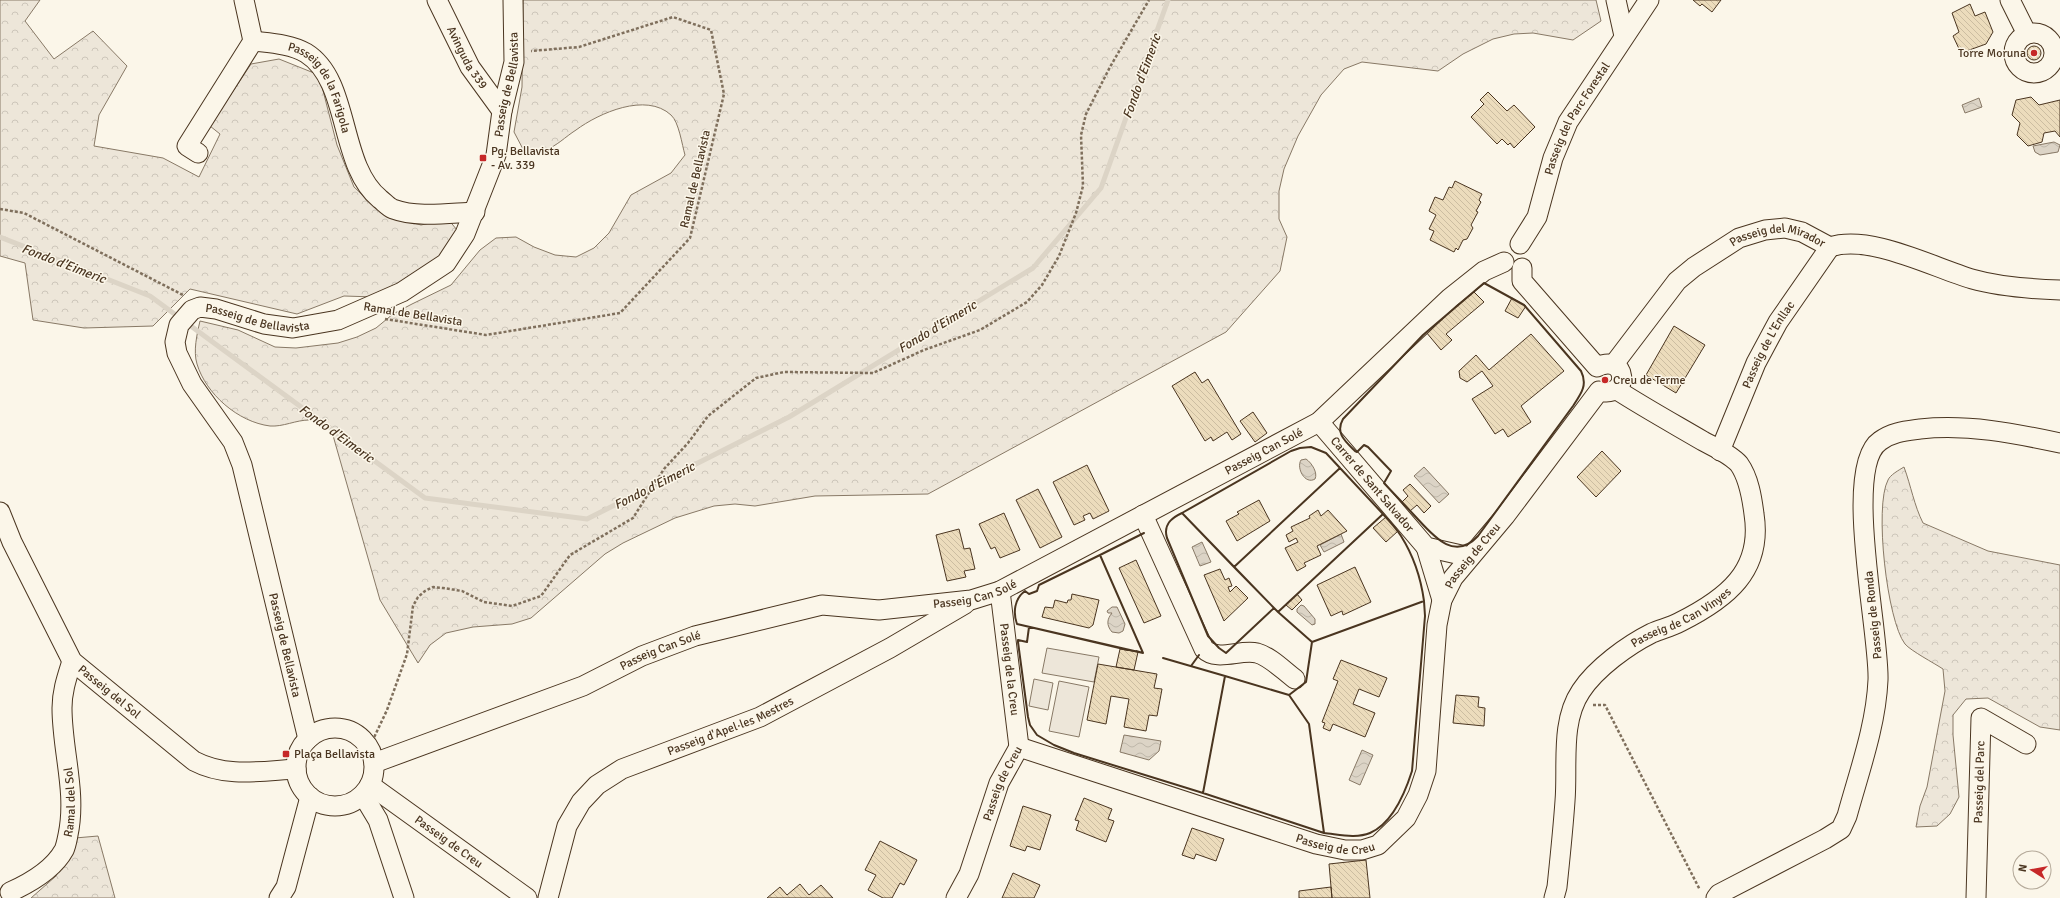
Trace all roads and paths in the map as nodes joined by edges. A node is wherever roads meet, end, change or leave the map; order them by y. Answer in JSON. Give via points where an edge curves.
{"nodes":[{"id":1,"x":244,"y":0,"type":"edge"},
{"id":2,"x":437,"y":0,"type":"edge"},
{"id":3,"x":513,"y":0,"type":"edge"},
{"id":4,"x":1149,"y":0,"type":"edge"},
{"id":5,"x":1616,"y":0,"type":"edge"},
{"id":6,"x":1649,"y":0,"type":"edge"},
{"id":7,"x":2010,"y":0,"type":"edge"},
{"id":8,"x":2027,"y":34,"type":"dead end"},
{"id":9,"x":1624,"y":36,"type":"junction"},
{"id":10,"x":252,"y":41,"type":"junction"},
{"id":11,"x":514,"y":52,"type":"junction"},
{"id":12,"x":502,"y":111,"type":"junction"},
{"id":13,"x":198,"y":153,"type":"dead end"},
{"id":14,"x":0,"y":209,"type":"edge"},
{"id":15,"x":475,"y":212,"type":"junction"},
{"id":16,"x":1520,"y":244,"type":"junction"},
{"id":17,"x":1830,"y":247,"type":"junction"},
{"id":18,"x":1504,"y":262,"type":"junction"},
{"id":19,"x":1522,"y":268,"type":"junction"},
{"id":20,"x":2060,"y":290,"type":"edge"},
{"id":21,"x":206,"y":308,"type":"junction"},
{"id":22,"x":384,"y":319,"type":"dead end"},
{"id":23,"x":1605,"y":366,"type":"junction"},
{"id":24,"x":1608,"y":391,"type":"junction"},
{"id":25,"x":1319,"y":422,"type":"junction"},
{"id":26,"x":2060,"y":443,"type":"edge"},
{"id":27,"x":1720,"y":451,"type":"junction"},
{"id":28,"x":0,"y":512,"type":"edge"},
{"id":29,"x":1144,"y":515,"type":"junction"},
{"id":30,"x":1426,"y":547,"type":"junction"},
{"id":31,"x":1470,"y":557,"type":"junction"},
{"id":32,"x":1000,"y":591,"type":"junction"},
{"id":33,"x":972,"y":600,"type":"junction"},
{"id":34,"x":1442,"y":600,"type":"junction"},
{"id":35,"x":72,"y":661,"type":"junction"},
{"id":36,"x":1295,"y":679,"type":"dead end"},
{"id":37,"x":1580,"y":691,"type":"junction"},
{"id":38,"x":308,"y":739,"type":"junction"},
{"id":39,"x":2026,"y":744,"type":"dead end"},
{"id":40,"x":1019,"y":747,"type":"junction"},
{"id":41,"x":372,"y":755,"type":"junction"},
{"id":42,"x":296,"y":769,"type":"junction"},
{"id":43,"x":366,"y":790,"type":"junction"},
{"id":44,"x":310,"y":797,"type":"junction"},
{"id":45,"x":10,"y":892,"type":"dead end"},
{"id":46,"x":1708,"y":895,"type":"edge"},
{"id":47,"x":279,"y":898,"type":"edge"},
{"id":48,"x":404,"y":898,"type":"edge"},
{"id":49,"x":527,"y":898,"type":"edge"},
{"id":50,"x":548,"y":898,"type":"edge"},
{"id":51,"x":956,"y":898,"type":"edge"},
{"id":52,"x":1554,"y":898,"type":"edge"},
{"id":53,"x":1976,"y":898,"type":"edge"}],
"edges":[{"from":1,"to":10,"type":"street"},
{"from":2,"to":12,"type":"street","name":"Avinguda 339","via":[[470,66]]},
{"from":3,"to":11,"type":"street","name":"Passeig de Bellavista"},
{"from":4,"to":41,"type":"path","via":[[1086,114],[1081,135],[1083,186],[1076,213],[1059,256],[1042,285],[1027,302],[980,330],[924,350],[873,373],[784,372],[756,378],[708,416],[664,469],[633,518],[570,555],[542,596],[512,606],[484,602],[462,591],[433,587],[425,591],[418,597],[414,606],[407,654]]},
{"from":5,"to":9,"type":"street"},
{"from":6,"to":9,"type":"street","name":"Passeig del Parc Forestal"},
{"from":7,"to":8,"type":"street"},
{"from":9,"to":16,"type":"street","name":"Passeig del Parc Forestal","via":[[1568,122],[1553,158],[1536,218]]},
{"from":10,"to":13,"type":"street","via":[[187,146]]},
{"from":10,"to":15,"type":"street","name":"Passeig de la Farigola","via":[[296,48],[318,63],[330,81],[360,175],[372,193],[392,208],[416,213]]},
{"from":11,"to":12,"type":"street","name":"Passeig de Bellavista"},
{"from":11,"to":22,"type":"path","name":"Ramal de Bellavista","via":[[579,47],[673,17],[711,30],[724,94],[690,238],[620,313],[486,335]]},
{"from":12,"to":15,"type":"street","name":"Passeig de Bellavista","via":[[496,155]]},
{"from":14,"to":21,"type":"path","via":[[24,213]]},
{"from":15,"to":21,"type":"street","name":"Passeig de Bellavista","via":[[465,234],[446,263],[402,292],[338,320],[293,328],[264,324]]},
{"from":16,"to":18,"type":"street","via":[[1511,244],[1505,249]]},
{"from":16,"to":19,"type":"street","via":[[1526,248],[1529,257]]},
{"from":17,"to":20,"type":"street","name":"Passeig del Mirador","via":[[1856,243],[1973,280],[2027,289]]},
{"from":17,"to":23,"type":"street","name":"Passeig del Mirador","via":[[1802,232],[1785,228],[1765,230],[1739,238],[1699,263],[1677,281]]},
{"from":17,"to":27,"type":"street","name":"Passeig de L'Enllac","via":[[1778,322],[1756,363]]},
{"from":18,"to":19,"type":"street","via":[[1510,268]]},
{"from":18,"to":25,"type":"street","name":"Passeig Can Solé","via":[[1484,271],[1450,298]]},
{"from":19,"to":23,"type":"street","via":[[1522,281]]},
{"from":21,"to":38,"type":"street","name":"Passeig de Bellavista","via":[[192,310],[182,321],[175,342],[177,353],[192,384],[233,442],[242,465]]},
{"from":23,"to":24,"type":"street","via":[[1621,372],[1622,376],[1622,381]]},
{"from":24,"to":27,"type":"street","name":"Passeig de Can Vinyes"},
{"from":24,"to":31,"type":"street","name":"Passeig de Creu"},
{"from":25,"to":29,"type":"street","name":"Passeig Can Solé"},
{"from":25,"to":30,"type":"street","name":"Carrer de Sant Salvador"},
{"from":26,"to":46,"type":"street","name":"Passeig de Ronda","via":[[2002,430],[1962,427],[1896,432],[1878,441],[1870,453],[1865,470],[1863,522],[1877,646],[1878,680],[1874,716],[1847,816],[1841,829],[1825,840]]},
{"from":27,"to":37,"type":"street","name":"Passeig de Can Vinyes","via":[[1738,464],[1747,480],[1755,520],[1755,542],[1751,563],[1726,594],[1680,623],[1652,633],[1607,662]]},
{"from":28,"to":35,"type":"street","name":"Passeig del Sol","via":[[15,549]]},
{"from":29,"to":32,"type":"street","name":"Passeig Can Solé"},
{"from":29,"to":36,"type":"street","via":[[1204,649],[1213,655],[1257,653]]},
{"from":30,"to":31,"type":"street"},
{"from":30,"to":34,"type":"street","name":"Carrer de Sant Salvador"},
{"from":31,"to":34,"type":"street","name":"Passeig de Creu","via":[[1453,578]]},
{"from":32,"to":33,"type":"street","name":"Passeig Can Solé"},
{"from":32,"to":40,"type":"street","name":"Passeig de la Creu"},
{"from":33,"to":41,"type":"street","name":"Passeig Can Solé","via":[[879,610],[822,605],[695,636],[642,656],[583,686]]},
{"from":33,"to":50,"type":"street","name":"Passeig d'Apel·les Mestres","via":[[890,648],[760,717],[622,769],[597,785],[581,802],[567,826]]},
{"from":34,"to":40,"type":"street","name":"Passeig de Creu","via":[[1437,625],[1426,771],[1418,795],[1406,818],[1378,845],[1362,850],[1345,850],[1316,844]]},
{"from":35,"to":42,"type":"street","name":"Passeig del Sol","via":[[194,761],[208,769],[222,772]]},
{"from":35,"to":45,"type":"street","name":"Ramal del Sol","via":[[64,685],[62,709],[72,798],[71,821],[65,849],[50,867],[26,885]]},
{"from":37,"to":46,"type":"path","via":[[1593,705],[1605,705]]},
{"from":37,"to":52,"type":"street","name":"Passeig de Can Vinyes","via":[[1569,719],[1565,807]]},
{"from":38,"to":41,"type":"street","via":[[320,731],[334,728],[348,730],[360,737]]},
{"from":38,"to":42,"type":"street","via":[[298,758]]},
{"from":39,"to":53,"type":"street","name":"Passeig del Parc","via":[[1982,718]]},
{"from":40,"to":51,"type":"street","name":"Passeig de Creu","via":[[999,783],[970,874]]},
{"from":41,"to":43,"type":"street","via":[[374,774]]},
{"from":42,"to":44,"type":"street","via":[[298,780]]},
{"from":43,"to":44,"type":"street","via":[[346,805],[327,806]]},
{"from":43,"to":48,"type":"street"},
{"from":43,"to":49,"type":"street","name":"Passeig de Creu"},
{"from":44,"to":47,"type":"street","via":[[286,887]]}]}
